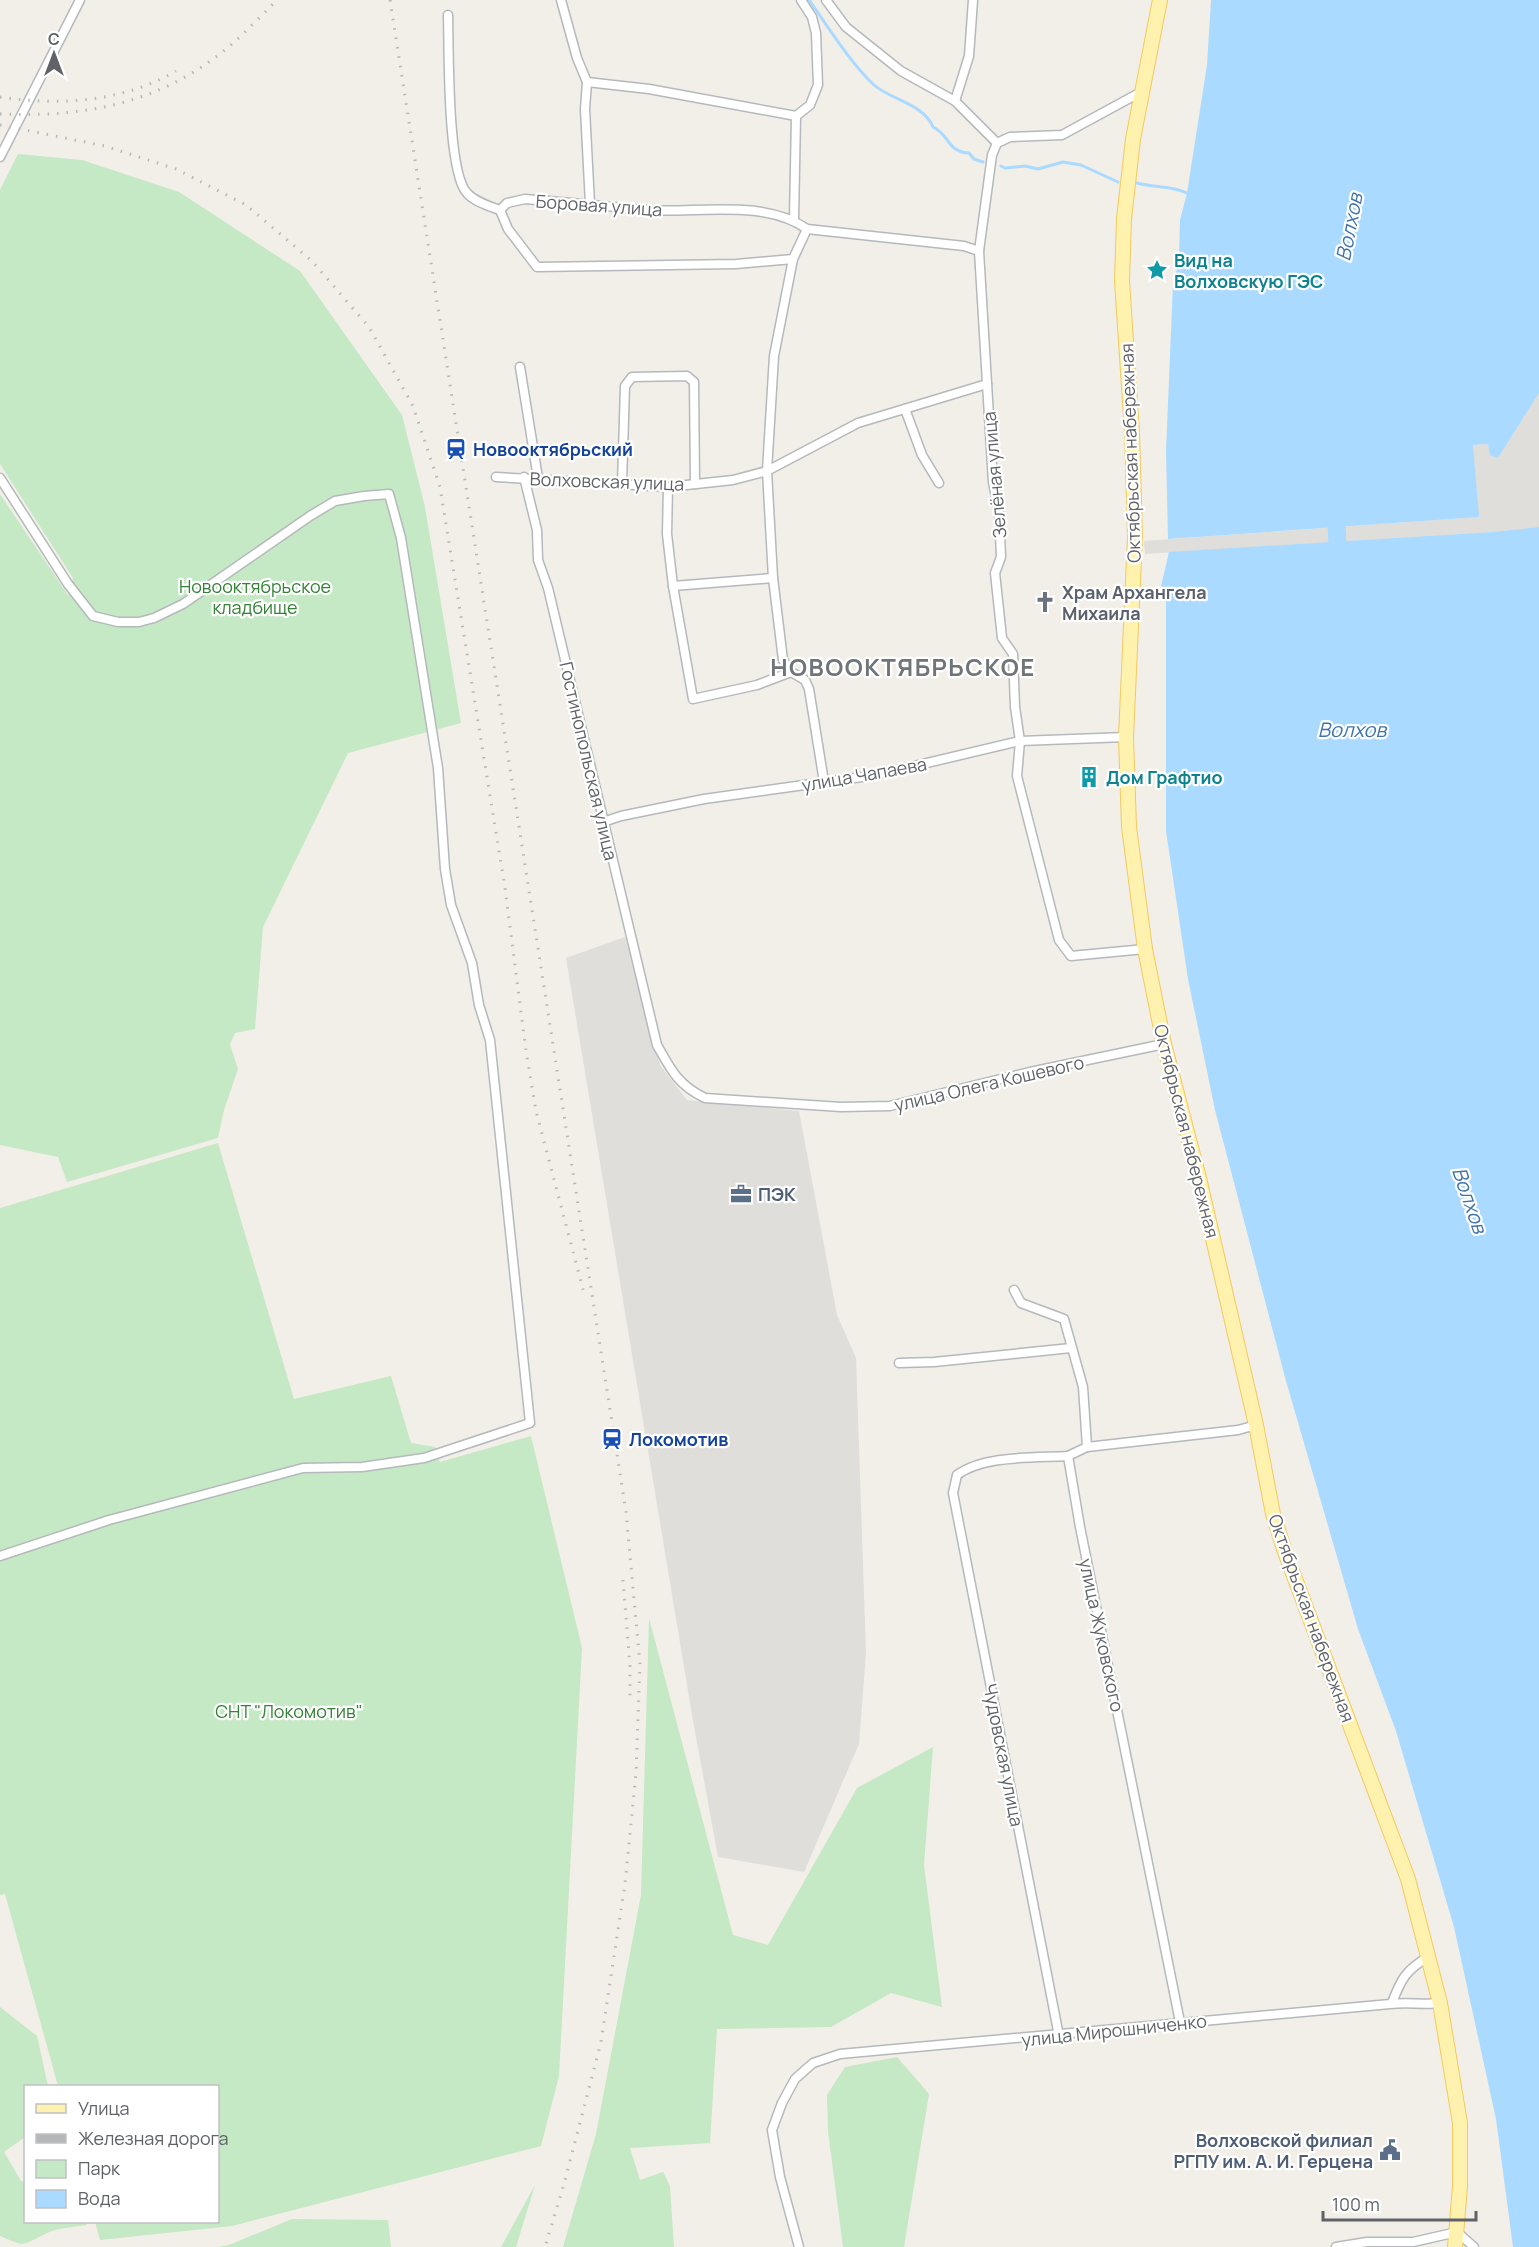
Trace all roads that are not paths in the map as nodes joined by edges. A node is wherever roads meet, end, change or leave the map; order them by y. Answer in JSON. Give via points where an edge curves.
{"nodes":[{"id":1,"x":80,"y":0,"type":"edge"},
{"id":2,"x":561,"y":0,"type":"edge"},
{"id":3,"x":801,"y":0,"type":"edge"},
{"id":4,"x":826,"y":0,"type":"edge"},
{"id":5,"x":973,"y":0,"type":"edge"},
{"id":6,"x":1160,"y":0,"type":"edge"},
{"id":7,"x":448,"y":15,"type":"dead end"},
{"id":8,"x":587,"y":82,"type":"junction"},
{"id":9,"x":1141,"y":92,"type":"junction"},
{"id":10,"x":954,"y":101,"type":"junction"},
{"id":11,"x":796,"y":116,"type":"junction"},
{"id":12,"x":997,"y":143,"type":"junction"},
{"id":13,"x":0,"y":157,"type":"edge"},
{"id":14,"x":590,"y":204,"type":"junction"},
{"id":15,"x":500,"y":210,"type":"junction"},
{"id":16,"x":794,"y":219,"type":"junction"},
{"id":17,"x":807,"y":229,"type":"junction"},
{"id":18,"x":979,"y":250,"type":"junction"},
{"id":19,"x":793,"y":259,"type":"junction"},
{"id":20,"x":520,"y":368,"type":"dead end"},
{"id":21,"x":987,"y":384,"type":"junction"},
{"id":22,"x":904,"y":409,"type":"junction"},
{"id":23,"x":767,"y":471,"type":"junction"},
{"id":24,"x":496,"y":477,"type":"dead end"},
{"id":25,"x":525,"y":477,"type":"junction"},
{"id":26,"x":0,"y":478,"type":"edge"},
{"id":27,"x":538,"y":478,"type":"junction"},
{"id":28,"x":939,"y":483,"type":"dead end"},
{"id":29,"x":622,"y":484,"type":"junction"},
{"id":30,"x":694,"y":484,"type":"junction"},
{"id":31,"x":668,"y":487,"type":"junction"},
{"id":32,"x":773,"y":578,"type":"junction"},
{"id":33,"x":673,"y":586,"type":"junction"},
{"id":34,"x":791,"y":672,"type":"junction"},
{"id":35,"x":1126,"y":737,"type":"junction"},
{"id":36,"x":1020,"y":741,"type":"junction"},
{"id":37,"x":824,"y":782,"type":"junction"},
{"id":38,"x":603,"y":822,"type":"junction"},
{"id":39,"x":1145,"y":949,"type":"junction"},
{"id":40,"x":1164,"y":1044,"type":"junction"},
{"id":41,"x":657,"y":1045,"type":"joint"},
{"id":42,"x":1014,"y":1290,"type":"dead end"},
{"id":43,"x":1071,"y":1348,"type":"junction"},
{"id":44,"x":899,"y":1363,"type":"dead end"},
{"id":45,"x":1256,"y":1425,"type":"junction"},
{"id":46,"x":1087,"y":1447,"type":"junction"},
{"id":47,"x":1068,"y":1456,"type":"junction"},
{"id":48,"x":0,"y":1556,"type":"edge"},
{"id":49,"x":1428,"y":1957,"type":"junction"},
{"id":50,"x":1392,"y":2003,"type":"junction"},
{"id":51,"x":1440,"y":2003,"type":"junction"},
{"id":52,"x":1180,"y":2022,"type":"junction"},
{"id":53,"x":1059,"y":2036,"type":"junction"},
{"id":54,"x":1457,"y":2232,"type":"junction"},
{"id":55,"x":799,"y":2247,"type":"edge"},
{"id":56,"x":1335,"y":2247,"type":"edge"},
{"id":57,"x":1455,"y":2247,"type":"edge"},
{"id":58,"x":1474,"y":2247,"type":"edge"}],
"edges":[{"from":1,"to":13,"type":"street"},
{"from":2,"to":8,"type":"street"},
{"from":3,"to":11,"type":"street","via":[[816,33],[818,85],[810,105]]},
{"from":4,"to":10,"type":"street","via":[[846,27],[892,63]]},
{"from":5,"to":10,"type":"street","via":[[969,56]]},
{"from":6,"to":9,"type":"main road","name":"Октябрьская набережная"},
{"from":7,"to":15,"type":"street","via":[[451,132],[460,183],[468,195]]},
{"from":8,"to":11,"type":"street","via":[[649,89]]},
{"from":8,"to":14,"type":"street"},
{"from":9,"to":12,"type":"street","via":[[1062,135],[1010,137]]},
{"from":9,"to":35,"type":"main road","name":"Октябрьская набережная","via":[[1132,139],[1122,281],[1135,537]]},
{"from":10,"to":12,"type":"street"},
{"from":11,"to":16,"type":"street"},
{"from":12,"to":18,"type":"street","name":"Зелёная улица"},
{"from":14,"to":15,"type":"street","name":"Боровая улица","via":[[525,199],[507,203]]},
{"from":14,"to":16,"type":"street","name":"Боровая улица","via":[[651,210],[749,210]]},
{"from":15,"to":19,"type":"street","via":[[508,230],[537,267],[736,264]]},
{"from":16,"to":17,"type":"street","name":"Боровая улица"},
{"from":17,"to":18,"type":"street"},
{"from":17,"to":19,"type":"street"},
{"from":18,"to":21,"type":"street","name":"Зелёная улица"},
{"from":19,"to":23,"type":"street","via":[[774,356]]},
{"from":20,"to":27,"type":"street"},
{"from":21,"to":22,"type":"street","name":"Волховская улица"},
{"from":21,"to":36,"type":"street","name":"Зелёная улица","via":[[1001,557],[995,573],[1002,638],[1013,654]]},
{"from":22,"to":23,"type":"street","name":"Волховская улица","via":[[858,423]]},
{"from":22,"to":28,"type":"street","via":[[922,455]]},
{"from":23,"to":30,"type":"street","name":"Волховская улица","via":[[734,480]]},
{"from":23,"to":32,"type":"street"},
{"from":24,"to":25,"type":"street","name":"Волховская улица"},
{"from":25,"to":27,"type":"street","name":"Волховская улица"},
{"from":25,"to":38,"type":"street","name":"Гостинопольская улица","via":[[537,530],[538,560]]},
{"from":26,"to":48,"type":"street","via":[[68,585],[93,616],[118,622],[154,618],[183,604],[335,501],[389,494],[401,538],[438,768],[451,904],[472,963],[490,1040],[530,1423],[424,1458],[362,1467],[292,1470],[109,1520]]},
{"from":27,"to":29,"type":"street","name":"Волховская улица"},
{"from":29,"to":30,"type":"street","via":[[626,386],[632,377],[687,376],[694,382]]},
{"from":29,"to":31,"type":"street","name":"Волховская улица"},
{"from":30,"to":31,"type":"street","name":"Волховская улица"},
{"from":31,"to":33,"type":"street","via":[[667,534]]},
{"from":32,"to":33,"type":"street"},
{"from":32,"to":34,"type":"street","via":[[783,660]]},
{"from":33,"to":34,"type":"street","via":[[693,699],[756,685]]},
{"from":34,"to":37,"type":"street","via":[[805,680],[809,689]]},
{"from":35,"to":36,"type":"street","name":"улица Чапаева"},
{"from":35,"to":39,"type":"main road","name":"Октябрьская набережная","via":[[1129,827]]},
{"from":36,"to":37,"type":"street","name":"улица Чапаева","via":[[876,775]]},
{"from":36,"to":39,"type":"street","name":"Зелёная улица","via":[[1017,776],[1059,940],[1071,956]]},
{"from":37,"to":38,"type":"street","name":"улица Чапаева","via":[[704,799]]},
{"from":38,"to":41,"type":"street","name":"Гостинопольская улица"},
{"from":39,"to":40,"type":"main road","name":"Октябрьская набережная"},
{"from":40,"to":41,"type":"street","name":"улица Олега Кошевого","via":[[890,1106],[840,1107],[705,1098],[678,1080]]},
{"from":40,"to":45,"type":"main road","name":"Октябрьская набережная"},
{"from":42,"to":43,"type":"street","via":[[1021,1303],[1064,1319]]},
{"from":43,"to":44,"type":"street"},
{"from":43,"to":46,"type":"street","via":[[1083,1387]]},
{"from":45,"to":46,"type":"street"},
{"from":45,"to":49,"type":"main road","name":"Октябрьская набережная","via":[[1285,1552],[1408,1879]]},
{"from":46,"to":47,"type":"street"},
{"from":47,"to":52,"type":"street","name":"улица Жуковского"},
{"from":47,"to":53,"type":"street","name":"Чудовская улица","via":[[967,1467],[957,1474],[953,1492]]},
{"from":49,"to":50,"type":"street","via":[[1409,1969]]},
{"from":49,"to":51,"type":"main road","name":"Октябрьская набережная"},
{"from":50,"to":51,"type":"street","name":"улица Мирошниченко"},
{"from":50,"to":52,"type":"street","name":"улица Мирошниченко"},
{"from":51,"to":54,"type":"main road","name":"Октябрьская набережная","via":[[1460,2123]]},
{"from":52,"to":53,"type":"street","name":"улица Мирошниченко"},
{"from":53,"to":55,"type":"street","name":"улица Мирошниченко","via":[[840,2054],[813,2063],[795,2079],[772,2130]]},
{"from":54,"to":56,"type":"street","via":[[1413,2242]]},
{"from":54,"to":57,"type":"main road","name":"Октябрьская набережная"},
{"from":54,"to":58,"type":"street"}]}
